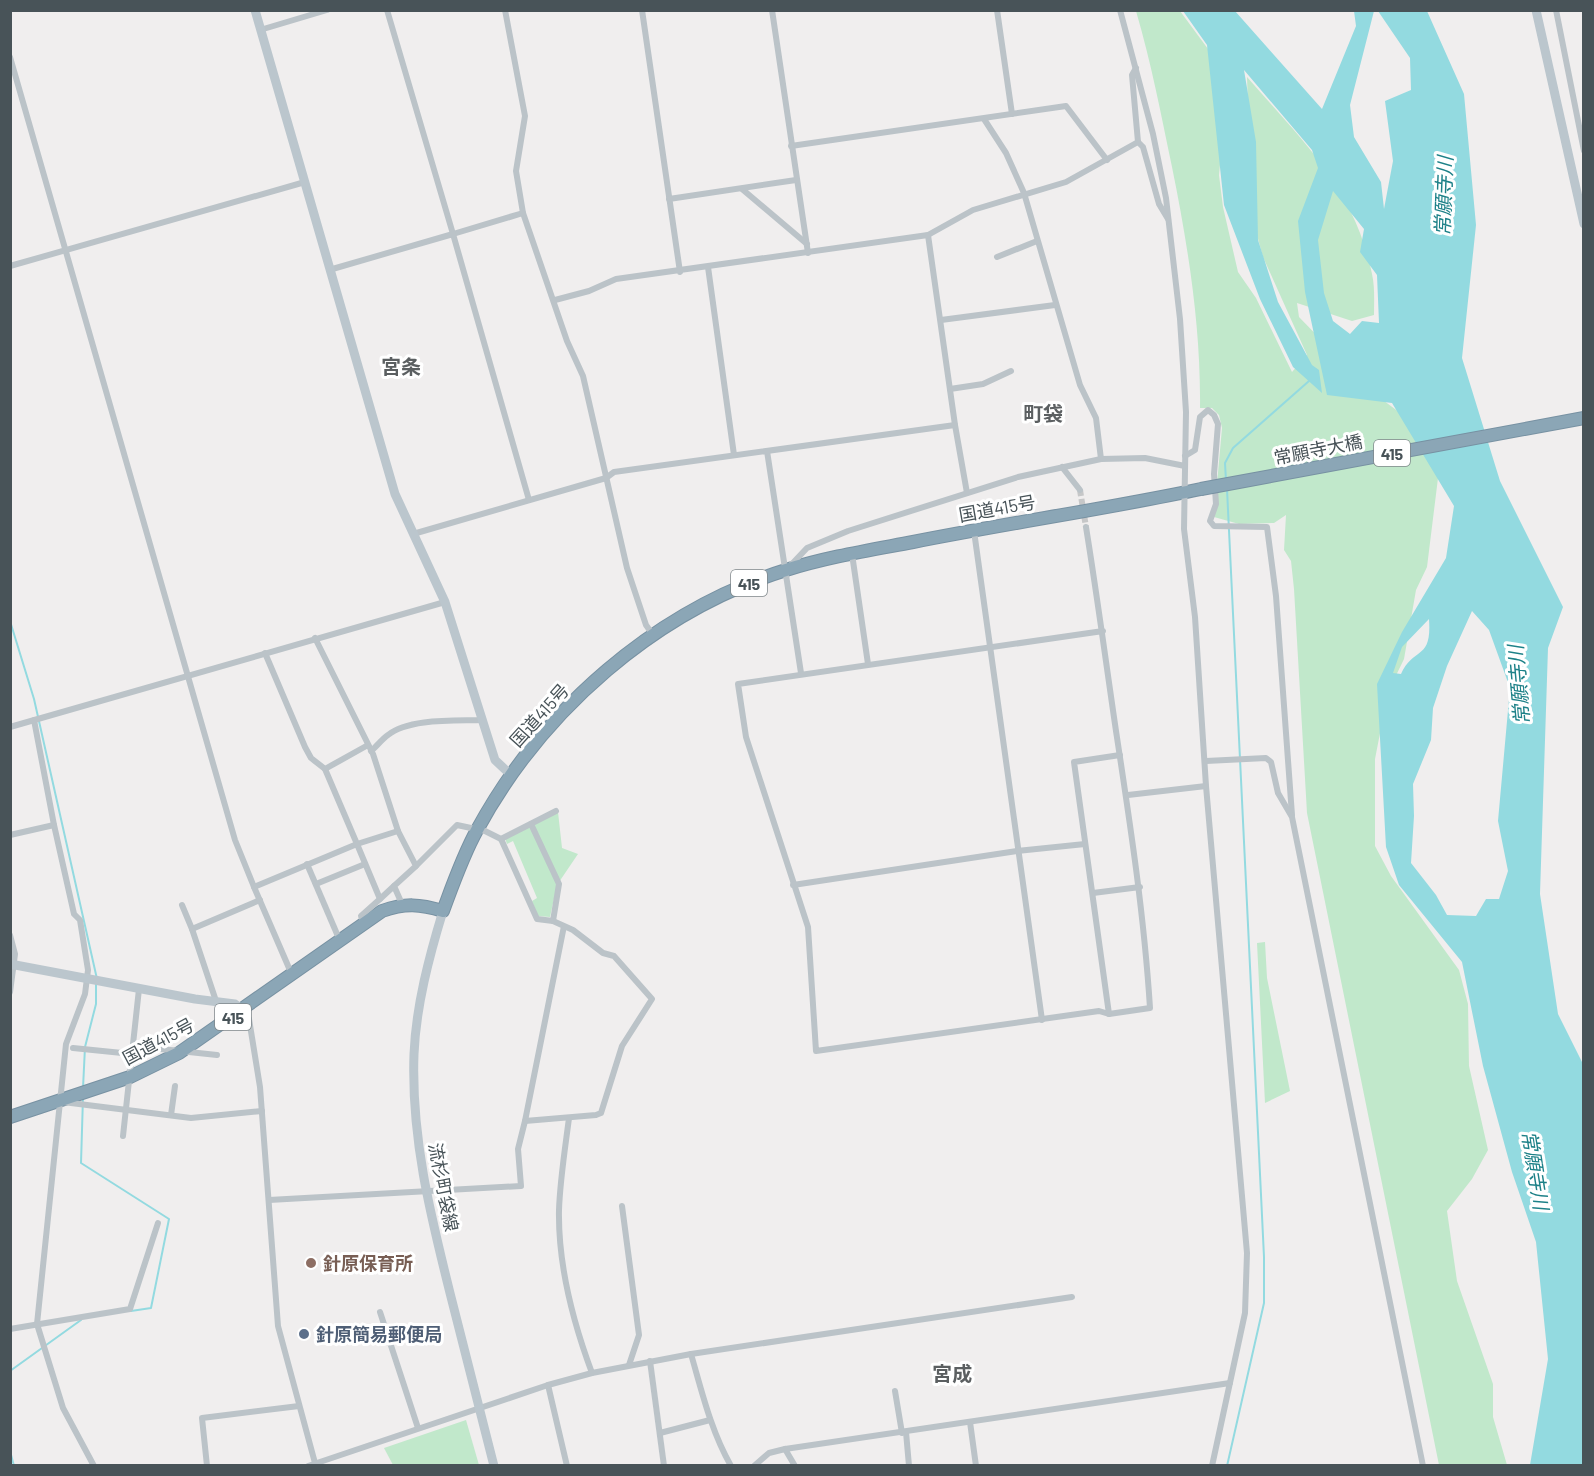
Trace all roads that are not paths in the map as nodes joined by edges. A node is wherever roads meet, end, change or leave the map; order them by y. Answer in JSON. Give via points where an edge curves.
{"nodes":[{"id":1,"x":255,"y":10,"type":"edge"},
{"id":2,"x":327,"y":10,"type":"edge"},
{"id":3,"x":387,"y":10,"type":"edge"},
{"id":4,"x":505,"y":10,"type":"edge"},
{"id":5,"x":642,"y":10,"type":"edge"},
{"id":6,"x":772,"y":10,"type":"edge"},
{"id":7,"x":997,"y":10,"type":"edge"},
{"id":8,"x":1120,"y":10,"type":"edge"},
{"id":9,"x":1536,"y":10,"type":"edge"},
{"id":10,"x":1556,"y":10,"type":"edge"},
{"id":11,"x":260,"y":30,"type":"junction"},
{"id":12,"x":10,"y":57,"type":"edge"},
{"id":13,"x":1136,"y":67,"type":"junction"},
{"id":14,"x":1012,"y":114,"type":"junction"},
{"id":15,"x":984,"y":118,"type":"junction"},
{"id":16,"x":1138,"y":142,"type":"junction"},
{"id":17,"x":791,"y":146,"type":"junction"},
{"id":18,"x":1584,"y":151,"type":"edge"},
{"id":19,"x":1107,"y":160,"type":"junction"},
{"id":20,"x":796,"y":180,"type":"junction"},
{"id":21,"x":305,"y":182,"type":"junction"},
{"id":22,"x":742,"y":189,"type":"junction"},
{"id":23,"x":1024,"y":193,"type":"junction"},
{"id":24,"x":669,"y":199,"type":"junction"},
{"id":25,"x":523,"y":213,"type":"junction"},
{"id":26,"x":1168,"y":219,"type":"junction"},
{"id":27,"x":1583,"y":223,"type":"edge"},
{"id":28,"x":453,"y":234,"type":"junction"},
{"id":29,"x":928,"y":235,"type":"junction"},
{"id":30,"x":1037,"y":241,"type":"junction"},
{"id":31,"x":807,"y":244,"type":"junction"},
{"id":32,"x":67,"y":250,"type":"junction"},
{"id":33,"x":808,"y":253,"type":"junction"},
{"id":34,"x":997,"y":257,"type":"dead end"},
{"id":35,"x":10,"y":267,"type":"edge"},
{"id":36,"x":708,"y":267,"type":"junction"},
{"id":37,"x":328,"y":270,"type":"junction"},
{"id":38,"x":680,"y":272,"type":"junction"},
{"id":39,"x":555,"y":300,"type":"junction"},
{"id":40,"x":1055,"y":305,"type":"junction"},
{"id":41,"x":940,"y":320,"type":"junction"},
{"id":42,"x":1011,"y":371,"type":"dead end"},
{"id":43,"x":950,"y":389,"type":"junction"},
{"id":44,"x":1584,"y":418,"type":"edge"},
{"id":45,"x":955,"y":425,"type":"junction"},
{"id":46,"x":767,"y":451,"type":"junction"},
{"id":47,"x":734,"y":455,"type":"junction"},
{"id":48,"x":1185,"y":456,"type":"junction"},
{"id":49,"x":1101,"y":459,"type":"junction"},
{"id":50,"x":1185,"y":466,"type":"junction"},
{"id":51,"x":1062,"y":467,"type":"junction"},
{"id":52,"x":606,"y":478,"type":"junction"},
{"id":53,"x":1201,"y":489,"type":"joint"},
{"id":54,"x":1080,"y":490,"type":"tunnel mouth"},
{"id":55,"x":1184,"y":492,"type":"junction"},
{"id":56,"x":967,"y":493,"type":"junction"},
{"id":57,"x":529,"y":500,"type":"junction"},
{"id":58,"x":1086,"y":528,"type":"tunnel mouth"},
{"id":59,"x":974,"y":530,"type":"junction"},
{"id":60,"x":413,"y":534,"type":"junction"},
{"id":61,"x":852,"y":554,"type":"junction"},
{"id":62,"x":786,"y":570,"type":"junction"},
{"id":63,"x":445,"y":602,"type":"junction"},
{"id":64,"x":1103,"y":631,"type":"junction"},
{"id":65,"x":653,"y":635,"type":"junction"},
{"id":66,"x":315,"y":638,"type":"junction"},
{"id":67,"x":991,"y":648,"type":"junction"},
{"id":68,"x":265,"y":653,"type":"junction"},
{"id":69,"x":868,"y":664,"type":"junction"},
{"id":70,"x":801,"y":673,"type":"junction"},
{"id":71,"x":189,"y":677,"type":"junction"},
{"id":72,"x":34,"y":720,"type":"junction"},
{"id":73,"x":482,"y":720,"type":"junction"},
{"id":74,"x":10,"y":727,"type":"edge"},
{"id":75,"x":369,"y":748,"type":"junction"},
{"id":76,"x":1120,"y":755,"type":"junction"},
{"id":77,"x":1206,"y":761,"type":"junction"},
{"id":78,"x":325,"y":769,"type":"junction"},
{"id":79,"x":511,"y":775,"type":"junction"},
{"id":80,"x":1206,"y":786,"type":"junction"},
{"id":81,"x":1128,"y":795,"type":"junction"},
{"id":82,"x":556,"y":811,"type":"dead end"},
{"id":83,"x":1292,"y":817,"type":"junction"},
{"id":84,"x":531,"y":824,"type":"junction"},
{"id":85,"x":54,"y":825,"type":"junction"},
{"id":86,"x":477,"y":830,"type":"junction"},
{"id":87,"x":398,"y":831,"type":"junction"},
{"id":88,"x":10,"y":835,"type":"edge"},
{"id":89,"x":501,"y":839,"type":"junction"},
{"id":90,"x":357,"y":844,"type":"junction"},
{"id":91,"x":1085,"y":844,"type":"junction"},
{"id":92,"x":1017,"y":851,"type":"junction"},
{"id":93,"x":307,"y":864,"type":"junction"},
{"id":94,"x":365,"y":864,"type":"junction"},
{"id":95,"x":416,"y":866,"type":"junction"},
{"id":96,"x":316,"y":884,"type":"junction"},
{"id":97,"x":793,"y":885,"type":"junction"},
{"id":98,"x":394,"y":886,"type":"junction"},
{"id":99,"x":254,"y":887,"type":"junction"},
{"id":100,"x":1140,"y":887,"type":"junction"},
{"id":101,"x":1093,"y":893,"type":"junction"},
{"id":102,"x":380,"y":899,"type":"junction"},
{"id":103,"x":260,"y":900,"type":"junction"},
{"id":104,"x":402,"y":904,"type":"junction"},
{"id":105,"x":182,"y":905,"type":"dead end"},
{"id":106,"x":442,"y":911,"type":"junction"},
{"id":107,"x":553,"y":921,"type":"junction"},
{"id":108,"x":364,"y":923,"type":"junction"},
{"id":109,"x":564,"y":926,"type":"junction"},
{"id":110,"x":192,"y":929,"type":"junction"},
{"id":111,"x":10,"y":935,"type":"edge"},
{"id":112,"x":340,"y":941,"type":"junction"},
{"id":113,"x":13,"y":964,"type":"edge"},
{"id":114,"x":292,"y":975,"type":"junction"},
{"id":115,"x":86,"y":979,"type":"junction"},
{"id":116,"x":139,"y":989,"type":"junction"},
{"id":117,"x":10,"y":992,"type":"edge"},
{"id":118,"x":216,"y":1001,"type":"junction"},
{"id":119,"x":243,"y":1010,"type":"junction"},
{"id":120,"x":1109,"y":1014,"type":"junction"},
{"id":121,"x":1042,"y":1020,"type":"junction"},
{"id":122,"x":133,"y":1046,"type":"junction"},
{"id":123,"x":73,"y":1048,"type":"dead end"},
{"id":124,"x":179,"y":1053,"type":"junction"},
{"id":125,"x":132,"y":1054,"type":"junction"},
{"id":126,"x":217,"y":1055,"type":"dead end"},
{"id":127,"x":130,"y":1077,"type":"junction"},
{"id":128,"x":175,"y":1086,"type":"dead end"},
{"id":129,"x":61,"y":1101,"type":"junction"},
{"id":130,"x":126,"y":1108,"type":"junction"},
{"id":131,"x":262,"y":1111,"type":"junction"},
{"id":132,"x":171,"y":1115,"type":"junction"},
{"id":133,"x":10,"y":1117,"type":"edge"},
{"id":134,"x":569,"y":1118,"type":"junction"},
{"id":135,"x":525,"y":1121,"type":"junction"},
{"id":136,"x":123,"y":1136,"type":"dead end"},
{"id":137,"x":425,"y":1192,"type":"junction"},
{"id":138,"x":269,"y":1200,"type":"junction"},
{"id":139,"x":622,"y":1206,"type":"dead end"},
{"id":140,"x":158,"y":1223,"type":"dead end"},
{"id":141,"x":1072,"y":1298,"type":"dead end"},
{"id":142,"x":380,"y":1312,"type":"dead end"},
{"id":143,"x":37,"y":1324,"type":"junction"},
{"id":144,"x":10,"y":1329,"type":"edge"},
{"id":145,"x":691,"y":1354,"type":"junction"},
{"id":146,"x":650,"y":1360,"type":"junction"},
{"id":147,"x":629,"y":1365,"type":"junction"},
{"id":148,"x":592,"y":1373,"type":"junction"},
{"id":149,"x":1230,"y":1383,"type":"junction"},
{"id":150,"x":548,"y":1385,"type":"junction"},
{"id":151,"x":895,"y":1391,"type":"dead end"},
{"id":152,"x":299,"y":1406,"type":"junction"},
{"id":153,"x":479,"y":1408,"type":"junction"},
{"id":154,"x":710,"y":1420,"type":"junction"},
{"id":155,"x":970,"y":1422,"type":"junction"},
{"id":156,"x":418,"y":1428,"type":"junction"},
{"id":157,"x":660,"y":1433,"type":"junction"},
{"id":158,"x":904,"y":1433,"type":"junction"},
{"id":159,"x":785,"y":1449,"type":"junction"},
{"id":160,"x":312,"y":1464,"type":"edge"},
{"id":161,"x":94,"y":1466,"type":"edge"},
{"id":162,"x":207,"y":1466,"type":"edge"},
{"id":163,"x":494,"y":1466,"type":"edge"},
{"id":164,"x":567,"y":1466,"type":"edge"},
{"id":165,"x":664,"y":1466,"type":"edge"},
{"id":166,"x":731,"y":1466,"type":"edge"},
{"id":167,"x":754,"y":1466,"type":"edge"},
{"id":168,"x":795,"y":1466,"type":"edge"},
{"id":169,"x":909,"y":1466,"type":"edge"},
{"id":170,"x":976,"y":1466,"type":"edge"},
{"id":171,"x":1212,"y":1466,"type":"edge"},
{"id":172,"x":1424,"y":1466,"type":"edge"}],
"edges":[{"from":1,"to":11,"type":"street"},
{"from":2,"to":11,"type":"street"},
{"from":3,"to":28,"type":"street"},
{"from":4,"to":25,"type":"street","via":[[525,116],[516,171]]},
{"from":5,"to":24,"type":"street"},
{"from":6,"to":17,"type":"street"},
{"from":7,"to":14,"type":"street"},
{"from":8,"to":13,"type":"street"},
{"from":9,"to":27,"type":"street"},
{"from":10,"to":18,"type":"street"},
{"from":11,"to":21,"type":"street"},
{"from":12,"to":32,"type":"street"},
{"from":13,"to":16,"type":"street","via":[[1132,75]]},
{"from":13,"to":26,"type":"street"},
{"from":14,"to":15,"type":"street"},
{"from":14,"to":19,"type":"street","via":[[1066,106]]},
{"from":15,"to":17,"type":"street"},
{"from":15,"to":23,"type":"street"},
{"from":16,"to":19,"type":"street"},
{"from":16,"to":26,"type":"street"},
{"from":17,"to":20,"type":"street"},
{"from":19,"to":23,"type":"street","via":[[1066,182]]},
{"from":20,"to":22,"type":"street"},
{"from":20,"to":31,"type":"street"},
{"from":21,"to":32,"type":"street"},
{"from":21,"to":37,"type":"street"},
{"from":22,"to":24,"type":"street"},
{"from":22,"to":31,"type":"street"},
{"from":23,"to":29,"type":"street","via":[[973,210]]},
{"from":23,"to":30,"type":"street"},
{"from":24,"to":38,"type":"street"},
{"from":25,"to":28,"type":"street"},
{"from":25,"to":39,"type":"street"},
{"from":26,"to":48,"type":"street","via":[[1180,319]]},
{"from":28,"to":37,"type":"street"},
{"from":28,"to":57,"type":"street"},
{"from":29,"to":33,"type":"street"},
{"from":29,"to":41,"type":"street"},
{"from":30,"to":34,"type":"street"},
{"from":30,"to":40,"type":"street"},
{"from":31,"to":33,"type":"street"},
{"from":32,"to":35,"type":"street"},
{"from":32,"to":71,"type":"street"},
{"from":33,"to":36,"type":"street"},
{"from":36,"to":38,"type":"street"},
{"from":36,"to":47,"type":"street"},
{"from":37,"to":60,"type":"street","via":[[395,494]]},
{"from":38,"to":39,"type":"street","via":[[616,279]]},
{"from":39,"to":52,"type":"street","via":[[583,376]]},
{"from":40,"to":41,"type":"street"},
{"from":40,"to":49,"type":"street","via":[[1080,385],[1096,418]]},
{"from":41,"to":43,"type":"street"},
{"from":42,"to":43,"type":"street","via":[[983,384]]},
{"from":43,"to":45,"type":"street"},
{"from":44,"to":53,"type":"highway","name":"常願寺大橋","number":"415","bridge":true},
{"from":45,"to":46,"type":"street"},
{"from":45,"to":56,"type":"street"},
{"from":46,"to":47,"type":"street"},
{"from":46,"to":62,"type":"street"},
{"from":47,"to":52,"type":"street","via":[[614,472]]},
{"from":48,"to":50,"type":"street"},
{"from":48,"to":83,"type":"street","via":[[1195,450],[1200,417],[1208,410],[1218,424],[1215,504],[1210,521],[1222,528],[1267,526]]},
{"from":49,"to":50,"type":"street","via":[[1145,458]]},
{"from":49,"to":51,"type":"street"},
{"from":50,"to":55,"type":"street"},
{"from":51,"to":54,"type":"street"},
{"from":51,"to":56,"type":"street"},
{"from":52,"to":57,"type":"street"},
{"from":52,"to":65,"type":"street","via":[[627,568]]},
{"from":53,"to":55,"type":"highway","name":"国道415号","number":"415"},
{"from":55,"to":59,"type":"highway","name":"国道415号","number":"415"},
{"from":55,"to":77,"type":"street","via":[[1184,529]]},
{"from":56,"to":62,"type":"street","via":[[888,516],[807,548]]},
{"from":57,"to":60,"type":"street"},
{"from":58,"to":64,"type":"street"},
{"from":59,"to":61,"type":"highway","name":"国道415号","number":"415"},
{"from":59,"to":67,"type":"street"},
{"from":60,"to":63,"type":"street"},
{"from":61,"to":62,"type":"highway","name":"国道415号","number":"415"},
{"from":61,"to":69,"type":"street"},
{"from":62,"to":65,"type":"highway","name":"国道415号","number":"415","via":[[705,604]]},
{"from":62,"to":70,"type":"street"},
{"from":63,"to":66,"type":"street"},
{"from":63,"to":73,"type":"street"},
{"from":64,"to":67,"type":"street"},
{"from":64,"to":76,"type":"street"},
{"from":65,"to":79,"type":"highway","name":"国道415号","number":"415","via":[[607,669],[566,709]]},
{"from":66,"to":68,"type":"street"},
{"from":66,"to":75,"type":"street"},
{"from":67,"to":69,"type":"street"},
{"from":67,"to":92,"type":"street"},
{"from":68,"to":71,"type":"street"},
{"from":68,"to":78,"type":"street","via":[[305,747]]},
{"from":69,"to":70,"type":"street"},
{"from":70,"to":97,"type":"street","via":[[738,684],[746,737]]},
{"from":71,"to":72,"type":"street"},
{"from":71,"to":99,"type":"street","via":[[235,840]]},
{"from":72,"to":74,"type":"street"},
{"from":72,"to":85,"type":"street"},
{"from":73,"to":75,"type":"street","via":[[428,722],[399,729]]},
{"from":73,"to":79,"type":"street","via":[[495,760]]},
{"from":75,"to":78,"type":"street"},
{"from":75,"to":87,"type":"street"},
{"from":76,"to":81,"type":"street"},
{"from":76,"to":91,"type":"street","via":[[1074,762]]},
{"from":77,"to":80,"type":"street"},
{"from":77,"to":83,"type":"street","via":[[1266,758]]},
{"from":78,"to":90,"type":"street"},
{"from":79,"to":86,"type":"highway","name":"国道415号","number":"415"},
{"from":80,"to":81,"type":"street"},
{"from":80,"to":149,"type":"street","via":[[1247,1253],[1245,1313]]},
{"from":81,"to":100,"type":"street"},
{"from":82,"to":84,"type":"street"},
{"from":83,"to":172,"type":"street"},
{"from":84,"to":89,"type":"street"},
{"from":84,"to":107,"type":"street","via":[[559,884]]},
{"from":85,"to":88,"type":"street"},
{"from":85,"to":115,"type":"street","via":[[74,914],[80,920]]},
{"from":86,"to":89,"type":"street"},
{"from":86,"to":95,"type":"street","via":[[457,825]]},
{"from":86,"to":106,"type":"highway","name":"国道415号","number":"415"},
{"from":87,"to":90,"type":"street"},
{"from":87,"to":95,"type":"street"},
{"from":89,"to":107,"type":"street","via":[[537,919]]},
{"from":90,"to":93,"type":"street"},
{"from":90,"to":94,"type":"street"},
{"from":91,"to":92,"type":"street"},
{"from":91,"to":101,"type":"street"},
{"from":92,"to":97,"type":"street"},
{"from":92,"to":121,"type":"street"},
{"from":93,"to":96,"type":"street"},
{"from":93,"to":99,"type":"street"},
{"from":94,"to":96,"type":"street"},
{"from":94,"to":102,"type":"street"},
{"from":95,"to":98,"type":"street"},
{"from":96,"to":112,"type":"street"},
{"from":97,"to":121,"type":"street","via":[[808,927],[816,1051]]},
{"from":98,"to":102,"type":"street"},
{"from":98,"to":104,"type":"street"},
{"from":99,"to":103,"type":"street"},
{"from":100,"to":101,"type":"street"},
{"from":100,"to":120,"type":"street","via":[[1150,1008]]},
{"from":101,"to":120,"type":"street"},
{"from":102,"to":108,"type":"street","via":[[360,916]]},
{"from":103,"to":110,"type":"street"},
{"from":103,"to":114,"type":"street"},
{"from":104,"to":106,"type":"highway"},
{"from":104,"to":108,"type":"highway","name":"国道415号","number":"415"},
{"from":105,"to":110,"type":"street"},
{"from":106,"to":137,"type":"street","name":"流杉町袋線","via":[[419,1010],[414,1052],[417,1145]]},
{"from":107,"to":109,"type":"street"},
{"from":108,"to":112,"type":"highway","name":"国道415号","number":"415"},
{"from":109,"to":134,"type":"street","via":[[614,956],[652,999],[622,1046],[601,1113]]},
{"from":109,"to":135,"type":"street"},
{"from":110,"to":118,"type":"street"},
{"from":111,"to":113,"type":"street"},
{"from":112,"to":114,"type":"highway","name":"国道415号","number":"415"},
{"from":113,"to":115,"type":"street"},
{"from":113,"to":117,"type":"street"},
{"from":114,"to":119,"type":"highway","name":"国道415号","number":"415"},
{"from":115,"to":116,"type":"street"},
{"from":115,"to":129,"type":"street","via":[[80,1011],[68,1033]]},
{"from":116,"to":118,"type":"street"},
{"from":116,"to":122,"type":"street"},
{"from":118,"to":119,"type":"street","via":[[235,1004]]},
{"from":119,"to":124,"type":"highway","name":"国道415号","number":"415"},
{"from":119,"to":131,"type":"street","via":[[252,1030]]},
{"from":120,"to":121,"type":"street","via":[[1099,1011]]},
{"from":122,"to":124,"type":"street"},
{"from":122,"to":125,"type":"street"},
{"from":123,"to":125,"type":"street"},
{"from":124,"to":126,"type":"street"},
{"from":124,"to":127,"type":"highway","name":"国道415号","number":"415"},
{"from":125,"to":127,"type":"street"},
{"from":127,"to":129,"type":"highway","name":"国道415号","number":"415"},
{"from":127,"to":130,"type":"street"},
{"from":128,"to":132,"type":"street"},
{"from":129,"to":130,"type":"street"},
{"from":129,"to":133,"type":"highway","name":"国道415号","number":"415"},
{"from":129,"to":143,"type":"street"},
{"from":130,"to":132,"type":"street"},
{"from":130,"to":136,"type":"street"},
{"from":131,"to":132,"type":"street","via":[[191,1118]]},
{"from":131,"to":138,"type":"street"},
{"from":134,"to":135,"type":"street"},
{"from":134,"to":148,"type":"street","via":[[559,1213],[570,1300]]},
{"from":135,"to":137,"type":"street","via":[[518,1149],[521,1186]]},
{"from":137,"to":138,"type":"street"},
{"from":137,"to":153,"type":"street","name":"流杉町袋線"},
{"from":138,"to":152,"type":"street","via":[[278,1326]]},
{"from":139,"to":147,"type":"street","via":[[639,1330]]},
{"from":140,"to":143,"type":"street","via":[[130,1310]]},
{"from":141,"to":145,"type":"street"},
{"from":142,"to":156,"type":"street"},
{"from":143,"to":144,"type":"street"},
{"from":143,"to":161,"type":"street","via":[[63,1408]]},
{"from":145,"to":146,"type":"street"},
{"from":145,"to":154,"type":"street"},
{"from":146,"to":147,"type":"street"},
{"from":146,"to":157,"type":"street"},
{"from":147,"to":148,"type":"street"},
{"from":148,"to":150,"type":"street"},
{"from":149,"to":155,"type":"street"},
{"from":149,"to":171,"type":"street"},
{"from":150,"to":153,"type":"street"},
{"from":150,"to":164,"type":"street"},
{"from":151,"to":158,"type":"street"},
{"from":152,"to":160,"type":"street"},
{"from":152,"to":162,"type":"street","via":[[202,1418]]},
{"from":153,"to":156,"type":"street"},
{"from":153,"to":163,"type":"street","name":"流杉町袋線"},
{"from":154,"to":157,"type":"street"},
{"from":154,"to":166,"type":"street"},
{"from":155,"to":158,"type":"street"},
{"from":155,"to":170,"type":"street"},
{"from":156,"to":160,"type":"street"},
{"from":157,"to":165,"type":"street"},
{"from":158,"to":159,"type":"street"},
{"from":158,"to":169,"type":"street"},
{"from":159,"to":167,"type":"street","via":[[770,1453]]},
{"from":159,"to":168,"type":"street"}]}
